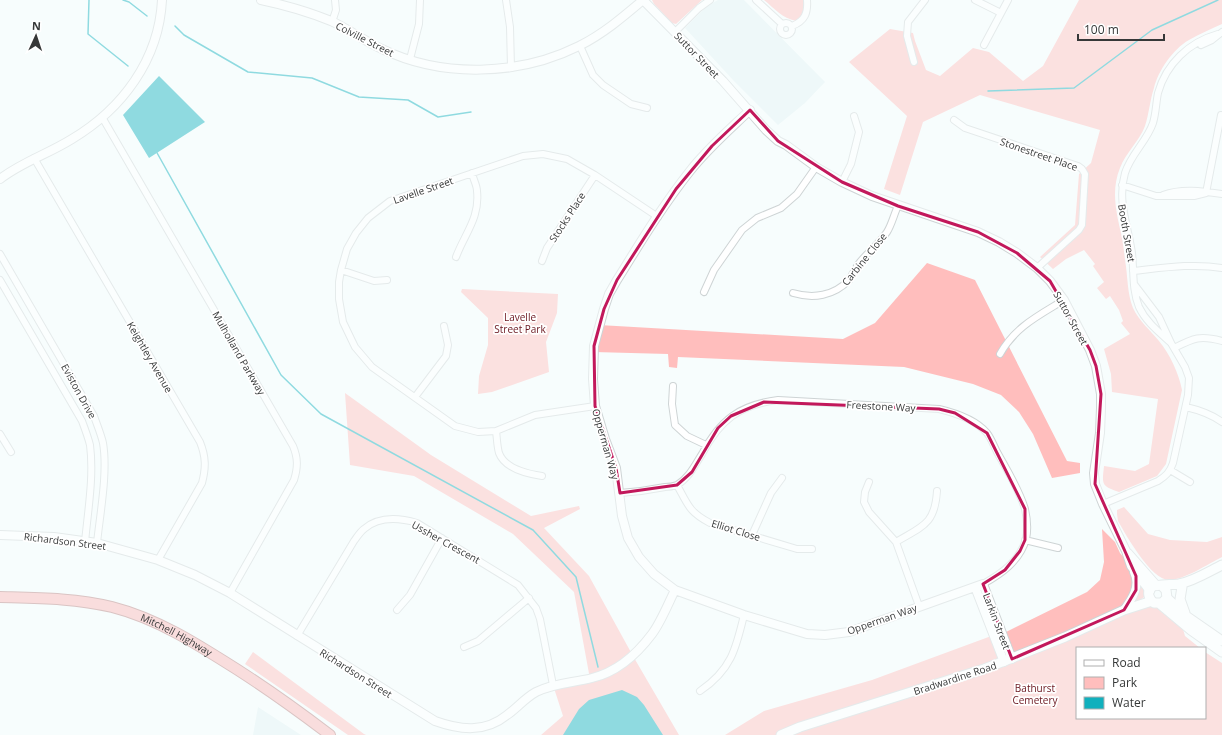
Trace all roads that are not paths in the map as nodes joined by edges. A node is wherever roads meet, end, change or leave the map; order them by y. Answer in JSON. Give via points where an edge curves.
{"nodes":[{"id":1,"x":162,"y":0,"type":"edge"},
{"id":2,"x":261,"y":0,"type":"edge"},
{"id":3,"x":335,"y":0,"type":"edge"},
{"id":4,"x":420,"y":0,"type":"edge"},
{"id":5,"x":506,"y":0,"type":"edge"},
{"id":6,"x":643,"y":0,"type":"edge"},
{"id":7,"x":710,"y":0,"type":"edge"},
{"id":8,"x":756,"y":0,"type":"edge"},
{"id":9,"x":807,"y":0,"type":"edge"},
{"id":10,"x":925,"y":0,"type":"edge"},
{"id":11,"x":975,"y":0,"type":"edge"},
{"id":12,"x":1008,"y":0,"type":"edge"},
{"id":13,"x":1001,"y":13,"type":"junction"},
{"id":14,"x":332,"y":22,"type":"junction"},
{"id":15,"x":782,"y":24,"type":"junction"},
{"id":16,"x":792,"y":26,"type":"junction"},
{"id":17,"x":675,"y":32,"type":"junction"},
{"id":18,"x":1220,"y":33,"type":"edge"},
{"id":19,"x":984,"y":44,"type":"dead end"},
{"id":20,"x":580,"y":46,"type":"junction"},
{"id":21,"x":410,"y":59,"type":"junction"},
{"id":22,"x":914,"y":62,"type":"dead end"},
{"id":23,"x":512,"y":68,"type":"junction"},
{"id":24,"x":647,"y":108,"type":"dead end"},
{"id":25,"x":750,"y":110,"type":"junction"},
{"id":26,"x":1221,"y":115,"type":"edge"},
{"id":27,"x":854,"y":116,"type":"dead end"},
{"id":28,"x":102,"y":117,"type":"junction"},
{"id":29,"x":954,"y":120,"type":"dead end"},
{"id":30,"x":34,"y":158,"type":"junction"},
{"id":31,"x":816,"y":167,"type":"junction"},
{"id":32,"x":472,"y":173,"type":"junction"},
{"id":33,"x":595,"y":175,"type":"junction"},
{"id":34,"x":0,"y":179,"type":"edge"},
{"id":35,"x":842,"y":182,"type":"junction"},
{"id":36,"x":1122,"y":185,"type":"junction"},
{"id":37,"x":1206,"y":192,"type":"junction"},
{"id":38,"x":1222,"y":194,"type":"edge"},
{"id":39,"x":898,"y":206,"type":"junction"},
{"id":40,"x":658,"y":217,"type":"junction"},
{"id":41,"x":0,"y":254,"type":"edge"},
{"id":42,"x":456,"y":257,"type":"dead end"},
{"id":43,"x":542,"y":261,"type":"dead end"},
{"id":44,"x":1037,"y":268,"type":"junction"},
{"id":45,"x":1222,"y":268,"type":"edge"},
{"id":46,"x":341,"y":270,"type":"junction"},
{"id":47,"x":1133,"y":271,"type":"junction"},
{"id":48,"x":0,"y":280,"type":"edge"},
{"id":49,"x":387,"y":280,"type":"dead end"},
{"id":50,"x":1134,"y":284,"type":"junction"},
{"id":51,"x":704,"y":292,"type":"dead end"},
{"id":52,"x":793,"y":293,"type":"dead end"},
{"id":53,"x":1064,"y":300,"type":"junction"},
{"id":54,"x":444,"y":326,"type":"dead end"},
{"id":55,"x":1222,"y":341,"type":"edge"},
{"id":56,"x":1172,"y":345,"type":"junction"},
{"id":57,"x":1000,"y":354,"type":"dead end"},
{"id":58,"x":673,"y":386,"type":"dead end"},
{"id":59,"x":415,"y":397,"type":"junction"},
{"id":60,"x":595,"y":406,"type":"junction"},
{"id":61,"x":1186,"y":407,"type":"junction"},
{"id":62,"x":1222,"y":422,"type":"edge"},
{"id":63,"x":496,"y":431,"type":"junction"},
{"id":64,"x":0,"y":434,"type":"edge"},
{"id":65,"x":706,"y":445,"type":"junction"},
{"id":66,"x":11,"y":452,"type":"dead end"},
{"id":67,"x":1170,"y":470,"type":"junction"},
{"id":68,"x":542,"y":476,"type":"dead end"},
{"id":69,"x":782,"y":478,"type":"dead end"},
{"id":70,"x":868,"y":482,"type":"dead end"},
{"id":71,"x":1190,"y":482,"type":"dead end"},
{"id":72,"x":677,"y":485,"type":"junction"},
{"id":73,"x":938,"y":490,"type":"dead end"},
{"id":74,"x":620,"y":493,"type":"junction"},
{"id":75,"x":1103,"y":504,"type":"junction"},
{"id":76,"x":0,"y":535,"type":"edge"},
{"id":77,"x":752,"y":535,"type":"junction"},
{"id":78,"x":442,"y":538,"type":"junction"},
{"id":79,"x":1026,"y":540,"type":"junction"},
{"id":80,"x":85,"y":542,"type":"junction"},
{"id":81,"x":896,"y":542,"type":"junction"},
{"id":82,"x":97,"y":543,"type":"junction"},
{"id":83,"x":1058,"y":548,"type":"dead end"},
{"id":84,"x":812,"y":549,"type":"dead end"},
{"id":85,"x":1126,"y":551,"type":"junction"},
{"id":86,"x":158,"y":560,"type":"junction"},
{"id":87,"x":1222,"y":565,"type":"edge"},
{"id":88,"x":1131,"y":566,"type":"junction"},
{"id":89,"x":1185,"y":584,"type":"junction"},
{"id":90,"x":979,"y":586,"type":"junction"},
{"id":91,"x":675,"y":590,"type":"junction"},
{"id":92,"x":230,"y":593,"type":"junction"},
{"id":93,"x":1158,"y":594,"type":"junction"},
{"id":94,"x":0,"y":597,"type":"edge"},
{"id":95,"x":529,"y":598,"type":"junction"},
{"id":96,"x":919,"y":606,"type":"junction"},
{"id":97,"x":397,"y":610,"type":"dead end"},
{"id":98,"x":1124,"y":610,"type":"junction"},
{"id":99,"x":744,"y":615,"type":"junction"},
{"id":100,"x":1186,"y":616,"type":"junction"},
{"id":101,"x":297,"y":636,"type":"junction"},
{"id":102,"x":1222,"y":641,"type":"edge"},
{"id":103,"x":464,"y":647,"type":"dead end"},
{"id":104,"x":1222,"y":652,"type":"edge"},
{"id":105,"x":1008,"y":660,"type":"junction"},
{"id":106,"x":553,"y":685,"type":"junction"},
{"id":107,"x":700,"y":691,"type":"dead end"},
{"id":108,"x":330,"y":735,"type":"edge"},
{"id":109,"x":781,"y":735,"type":"edge"}],
"edges":[{"from":1,"to":28,"type":"street","via":[[154,45],[140,74],[119,102]]},
{"from":2,"to":14,"type":"street","name":"Colville Street","via":[[289,6]]},
{"from":3,"to":14,"type":"street","via":[[336,10]]},
{"from":4,"to":21,"type":"street","via":[[420,24]]},
{"from":5,"to":23,"type":"street"},
{"from":6,"to":17,"type":"street","name":"Suttor Street"},
{"from":6,"to":20,"type":"street","name":"Colville Street","via":[[600,35]]},
{"from":7,"to":17,"type":"street"},
{"from":8,"to":15,"type":"street"},
{"from":9,"to":16,"type":"street","via":[[804,18]]},
{"from":10,"to":22,"type":"street","via":[[908,22],[907,36]]},
{"from":11,"to":13,"type":"street"},
{"from":12,"to":13,"type":"street"},
{"from":13,"to":19,"type":"street"},
{"from":14,"to":21,"type":"street","name":"Colville Street","via":[[382,50]]},
{"from":15,"to":16,"type":"street","via":[[788,22]]},
{"from":15,"to":16,"type":"street","via":[[781,31],[785,35],[791,33]]},
{"from":17,"to":25,"type":"street","name":"Suttor Street"},
{"from":18,"to":36,"type":"street","name":"Booth Street","via":[[1186,49],[1165,73],[1151,127],[1128,164]]},
{"from":20,"to":23,"type":"street","name":"Colville Street","via":[[555,57]]},
{"from":20,"to":24,"type":"street","via":[[593,75],[603,85],[632,104]]},
{"from":21,"to":23,"type":"street","name":"Colville Street","via":[[433,66],[460,69]]},
{"from":25,"to":31,"type":"street","name":"Suttor Street","via":[[754,118],[778,141]]},
{"from":25,"to":40,"type":"street","name":"Opperman Way","via":[[691,170]]},
{"from":26,"to":37,"type":"street"},
{"from":27,"to":35,"type":"street","via":[[859,132],[851,164]]},
{"from":28,"to":30,"type":"street","via":[[72,139]]},
{"from":28,"to":92,"type":"street","name":"Mulholland Parkway","via":[[296,453],[297,467],[294,480]]},
{"from":29,"to":44,"type":"street","name":"Stonestreet Place","via":[[965,128],[1078,166],[1085,174],[1082,225]]},
{"from":30,"to":34,"type":"street"},
{"from":30,"to":86,"type":"street","name":"Keightley Avenue","via":[[204,452],[206,467],[202,483]]},
{"from":31,"to":35,"type":"street","name":"Suttor Street"},
{"from":31,"to":51,"type":"street","via":[[797,194],[781,208],[757,218],[742,230],[714,270]]},
{"from":32,"to":33,"type":"street","name":"Lavelle Street","via":[[524,156],[543,154],[567,159]]},
{"from":32,"to":42,"type":"street","via":[[477,190],[477,211]]},
{"from":32,"to":46,"type":"street","name":"Lavelle Street","via":[[390,201],[368,218],[356,233],[347,249]]},
{"from":33,"to":40,"type":"street","name":"Lavelle Street"},
{"from":33,"to":43,"type":"street","name":"Stocks Place","via":[[547,248]]},
{"from":35,"to":39,"type":"street","name":"Suttor Street"},
{"from":36,"to":37,"type":"street","via":[[1150,195],[1161,196],[1170,192]]},
{"from":36,"to":47,"type":"street","name":"Booth Street","via":[[1122,203]]},
{"from":37,"to":38,"type":"street"},
{"from":39,"to":44,"type":"street","name":"Suttor Street","via":[[978,232],[1018,253]]},
{"from":39,"to":52,"type":"street","name":"Carbine Close","via":[[887,232],[839,289],[826,295],[804,297]]},
{"from":40,"to":60,"type":"street","name":"Opperman Way","via":[[612,288],[600,319],[593,363]]},
{"from":41,"to":82,"type":"street","name":"Eviston Drive","via":[[99,429],[103,444],[104,474]]},
{"from":44,"to":53,"type":"street","name":"Suttor Street"},
{"from":45,"to":47,"type":"street","via":[[1194,266]]},
{"from":46,"to":49,"type":"street","via":[[374,281]]},
{"from":46,"to":59,"type":"street","name":"Lavelle Street","via":[[339,299],[343,322],[355,347],[372,367]]},
{"from":47,"to":50,"type":"street","name":"Booth Street"},
{"from":48,"to":80,"type":"street","name":"Eviston Drive","via":[[86,432],[91,473]]},
{"from":50,"to":56,"type":"street","name":"Booth Street","via":[[1159,317]]},
{"from":50,"to":56,"type":"street","name":"Booth Street","via":[[1136,300],[1146,319]]},
{"from":53,"to":57,"type":"street","via":[[1037,316],[1012,336]]},
{"from":53,"to":75,"type":"street","name":"Suttor Street","via":[[1090,350],[1099,377],[1100,420],[1094,473],[1095,484]]},
{"from":54,"to":59,"type":"street","via":[[448,345],[446,356]]},
{"from":55,"to":56,"type":"street","via":[[1199,337]]},
{"from":56,"to":61,"type":"street","name":"Booth Street","via":[[1189,378]]},
{"from":58,"to":65,"type":"street","via":[[675,425],[687,436]]},
{"from":59,"to":63,"type":"street","name":"Lavelle Street","via":[[455,426],[478,432]]},
{"from":60,"to":63,"type":"street","name":"Lavelle Street","via":[[535,415]]},
{"from":60,"to":74,"type":"street","name":"Opperman Way","via":[[604,439],[616,468]]},
{"from":61,"to":62,"type":"street","via":[[1201,411]]},
{"from":61,"to":67,"type":"street","name":"Booth Street"},
{"from":63,"to":68,"type":"street","via":[[499,453],[503,460],[526,473]]},
{"from":64,"to":66,"type":"street"},
{"from":65,"to":72,"type":"street","name":"Freestone Way","via":[[692,472]]},
{"from":65,"to":79,"type":"street","name":"Freestone Way","via":[[718,428],[731,416],[749,406],[778,400],[939,409],[954,413],[971,420],[987,433],[1025,509]]},
{"from":67,"to":71,"type":"street"},
{"from":67,"to":75,"type":"street","via":[[1158,481]]},
{"from":69,"to":77,"type":"street","via":[[771,493]]},
{"from":70,"to":81,"type":"street","via":[[864,502],[866,507]]},
{"from":72,"to":74,"type":"street"},
{"from":72,"to":77,"type":"street","name":"Elliot Close","via":[[690,510],[697,516],[710,523]]},
{"from":73,"to":81,"type":"street","via":[[933,515],[923,526]]},
{"from":74,"to":91,"type":"street","name":"Opperman Way","via":[[622,516],[628,538],[639,557],[654,574]]},
{"from":75,"to":85,"type":"street","name":"Suttor Street"},
{"from":76,"to":80,"type":"street","name":"Richardson Street","via":[[54,537]]},
{"from":77,"to":84,"type":"street","name":"Elliot Close","via":[[797,549]]},
{"from":78,"to":95,"type":"street","name":"Ussher Crescent","via":[[518,584]]},
{"from":78,"to":97,"type":"street","via":[[410,595]]},
{"from":78,"to":101,"type":"street","name":"Ussher Crescent","via":[[417,523],[400,519],[381,520],[365,528],[354,541]]},
{"from":79,"to":83,"type":"street"},
{"from":79,"to":90,"type":"street","via":[[1011,565]]},
{"from":80,"to":82,"type":"street","name":"Richardson Street"},
{"from":81,"to":96,"type":"street"},
{"from":82,"to":86,"type":"street","name":"Richardson Street"},
{"from":85,"to":88,"type":"street","name":"Suttor Street"},
{"from":85,"to":93,"type":"street","name":"Suttor Street","via":[[1137,562]]},
{"from":86,"to":92,"type":"street","name":"Richardson Street"},
{"from":87,"to":89,"type":"main road","name":"Bradwardine Road"},
{"from":88,"to":93,"type":"street","name":"Suttor Street"},
{"from":88,"to":98,"type":"street","via":[[1136,576],[1136,590]]},
{"from":89,"to":93,"type":"main road","name":"Bradwardine Road"},
{"from":89,"to":100,"type":"main road","via":[[1180,599]]},
{"from":90,"to":96,"type":"street","name":"Opperman Way"},
{"from":90,"to":105,"type":"street","name":"Larkin Street"},
{"from":91,"to":99,"type":"street","name":"Opperman Way"},
{"from":91,"to":106,"type":"street","name":"Richardson Street","via":[[653,633],[633,656],[606,675]]},
{"from":92,"to":101,"type":"street","name":"Richardson Street"},
{"from":93,"to":98,"type":"main road","name":"Bradwardine Road"},
{"from":93,"to":100,"type":"main road","name":"Suttor Street"},
{"from":93,"to":104,"type":"main road","name":"Suttor Street","via":[[1191,630]]},
{"from":94,"to":108,"type":"highway","name":"Mitchell Highway","via":[[88,602],[121,609],[146,618],[215,654]]},
{"from":95,"to":103,"type":"street","via":[[478,641]]},
{"from":95,"to":106,"type":"street","name":"Ussher Crescent","via":[[540,619]]},
{"from":96,"to":99,"type":"street","name":"Opperman Way","via":[[849,632],[825,635],[807,634]]},
{"from":98,"to":105,"type":"main road","name":"Bradwardine Road"},
{"from":99,"to":107,"type":"street","via":[[737,644],[728,663],[713,682]]},
{"from":100,"to":102,"type":"main road","name":"Suttor Street"},
{"from":101,"to":106,"type":"street","name":"Richardson Street","via":[[435,721],[452,727],[471,729],[490,724],[506,717],[535,693]]},
{"from":105,"to":109,"type":"main road","name":"Bradwardine Road"}]}
